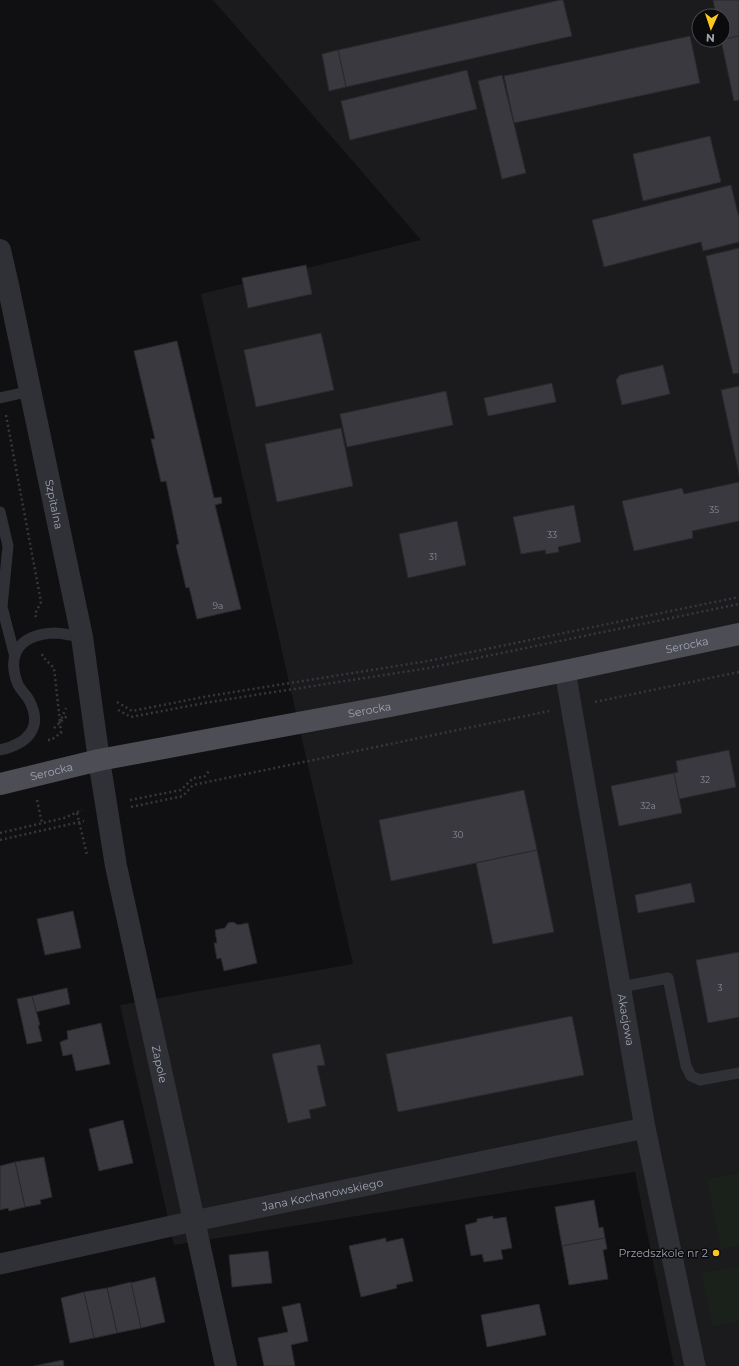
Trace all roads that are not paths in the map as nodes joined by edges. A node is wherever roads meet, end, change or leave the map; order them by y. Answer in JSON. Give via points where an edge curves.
{"nodes":[{"id":1,"x":0,"y":250,"type":"edge"},
{"id":2,"x":3,"y":278,"type":"edge"},
{"id":3,"x":31,"y":391,"type":"junction"},
{"id":4,"x":1,"y":398,"type":"edge"},
{"id":5,"x":0,"y":512,"type":"edge"},
{"id":6,"x":739,"y":634,"type":"edge"},
{"id":7,"x":82,"y":637,"type":"junction"},
{"id":8,"x":14,"y":653,"type":"junction"},
{"id":9,"x":565,"y":671,"type":"junction"},
{"id":10,"x":0,"y":750,"type":"edge"},
{"id":11,"x":99,"y":760,"type":"junction"},
{"id":12,"x":0,"y":784,"type":"edge"},
{"id":13,"x":621,"y":987,"type":"junction"},
{"id":14,"x":739,"y":1073,"type":"edge"},
{"id":15,"x":645,"y":1128,"type":"junction"},
{"id":16,"x":194,"y":1221,"type":"junction"},
{"id":17,"x":0,"y":1264,"type":"edge"},
{"id":18,"x":226,"y":1366,"type":"edge"},
{"id":19,"x":695,"y":1366,"type":"edge"}],
"edges":[{"from":1,"to":2,"type":"street","name":"Szpitalna"},
{"from":2,"to":3,"type":"street","name":"Szpitalna"},
{"from":3,"to":4,"type":"lane"},
{"from":3,"to":7,"type":"street","name":"Szpitalna"},
{"from":5,"to":8,"type":"lane","via":[[8,546],[2,607]]},
{"from":6,"to":9,"type":"main road","name":"Serocka"},
{"from":7,"to":8,"type":"lane","via":[[56,633],[39,635],[24,641]]},
{"from":7,"to":11,"type":"street","name":"Szpitalna"},
{"from":8,"to":10,"type":"lane","via":[[13,671],[18,685],[33,709],[34,722],[31,732],[24,741]]},
{"from":9,"to":11,"type":"main road","name":"Serocka"},
{"from":9,"to":13,"type":"street","name":"Akacjowa"},
{"from":11,"to":12,"type":"main road","name":"Serocka"},
{"from":11,"to":16,"type":"street","name":"Zapole","via":[[116,866]]},
{"from":13,"to":14,"type":"lane","via":[[668,978],[686,1066],[691,1076],[700,1080]]},
{"from":13,"to":15,"type":"street","name":"Akacjowa"},
{"from":15,"to":16,"type":"street","name":"Jana Kochanowskiego"},
{"from":15,"to":19,"type":"street","name":"Akacjowa"},
{"from":16,"to":17,"type":"street","name":"Jana Kochanowskiego"},
{"from":16,"to":18,"type":"street","name":"Zapole"}]}
